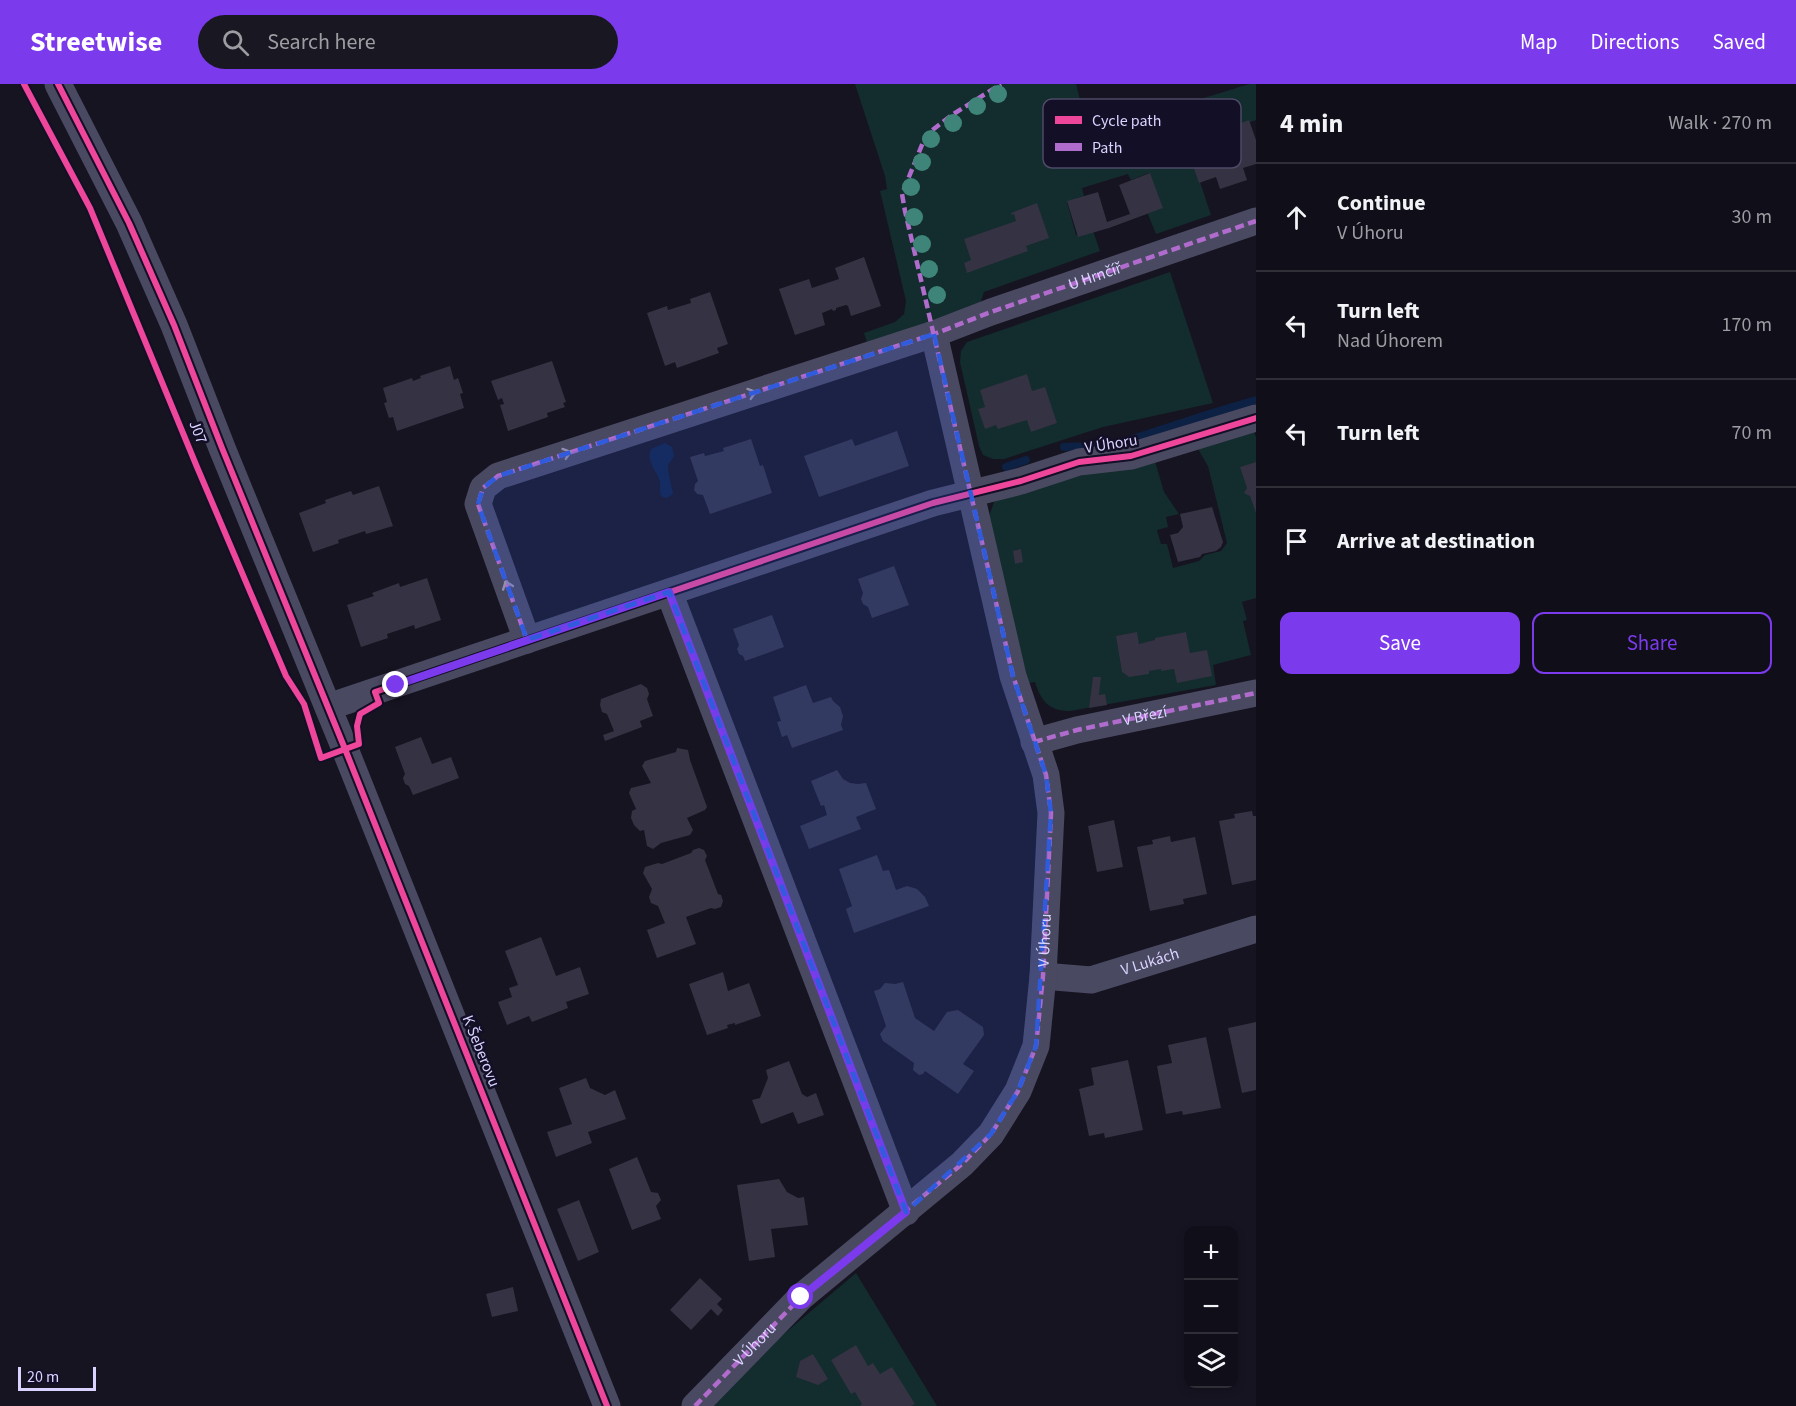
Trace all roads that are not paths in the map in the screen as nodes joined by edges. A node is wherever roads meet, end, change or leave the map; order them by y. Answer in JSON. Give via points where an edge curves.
{"nodes":[{"id":1,"x":58,"y":84,"type":"edge"},
{"id":2,"x":1256,"y":221,"type":"edge"},
{"id":3,"x":934,"y":334,"type":"junction"},
{"id":4,"x":1256,"y":418,"type":"edge"},
{"id":5,"x":971,"y":495,"type":"junction"},
{"id":6,"x":669,"y":592,"type":"junction"},
{"id":7,"x":527,"y":640,"type":"junction"},
{"id":8,"x":1256,"y":693,"type":"edge"},
{"id":9,"x":328,"y":707,"type":"junction"},
{"id":10,"x":1034,"y":742,"type":"junction"},
{"id":11,"x":1256,"y":929,"type":"edge"},
{"id":12,"x":1043,"y":976,"type":"junction"},
{"id":13,"x":906,"y":1212,"type":"junction"},
{"id":14,"x":608,"y":1406,"type":"edge"},
{"id":15,"x":695,"y":1406,"type":"edge"}],
"edges":[{"from":1,"to":9,"type":"street","name":"K Šeberovu","via":[[129,223],[174,326]]},
{"from":2,"to":3,"type":"street","name":"U Hrnčíř"},
{"from":3,"to":5,"type":"street"},
{"from":7,"to":3,"type":"street","name":"U Hrnčíř","one_way":true,"via":[[478,504],[483,488],[498,476]]},
{"from":4,"to":5,"type":"street","name":"V Úhoru","via":[[1131,456],[1079,462]]},
{"from":5,"to":6,"type":"street","via":[[933,503]]},
{"from":5,"to":10,"type":"street","name":"V Úhoru","via":[[1013,676]]},
{"from":6,"to":7,"type":"street"},
{"from":6,"to":13,"type":"street"},
{"from":7,"to":9,"type":"street"},
{"from":8,"to":10,"type":"street","name":"V Březí"},
{"from":9,"to":14,"type":"street","name":"K Šeberovu"},
{"from":10,"to":12,"type":"street","name":"V Úhoru","via":[[1046,775],[1051,813]]},
{"from":11,"to":12,"type":"street","name":"V Lukách","via":[[1091,980]]},
{"from":12,"to":13,"type":"street","name":"V Úhoru","via":[[1036,1046],[1018,1091],[991,1134]]},
{"from":13,"to":15,"type":"street","name":"V Úhoru","via":[[801,1297]]}]}
